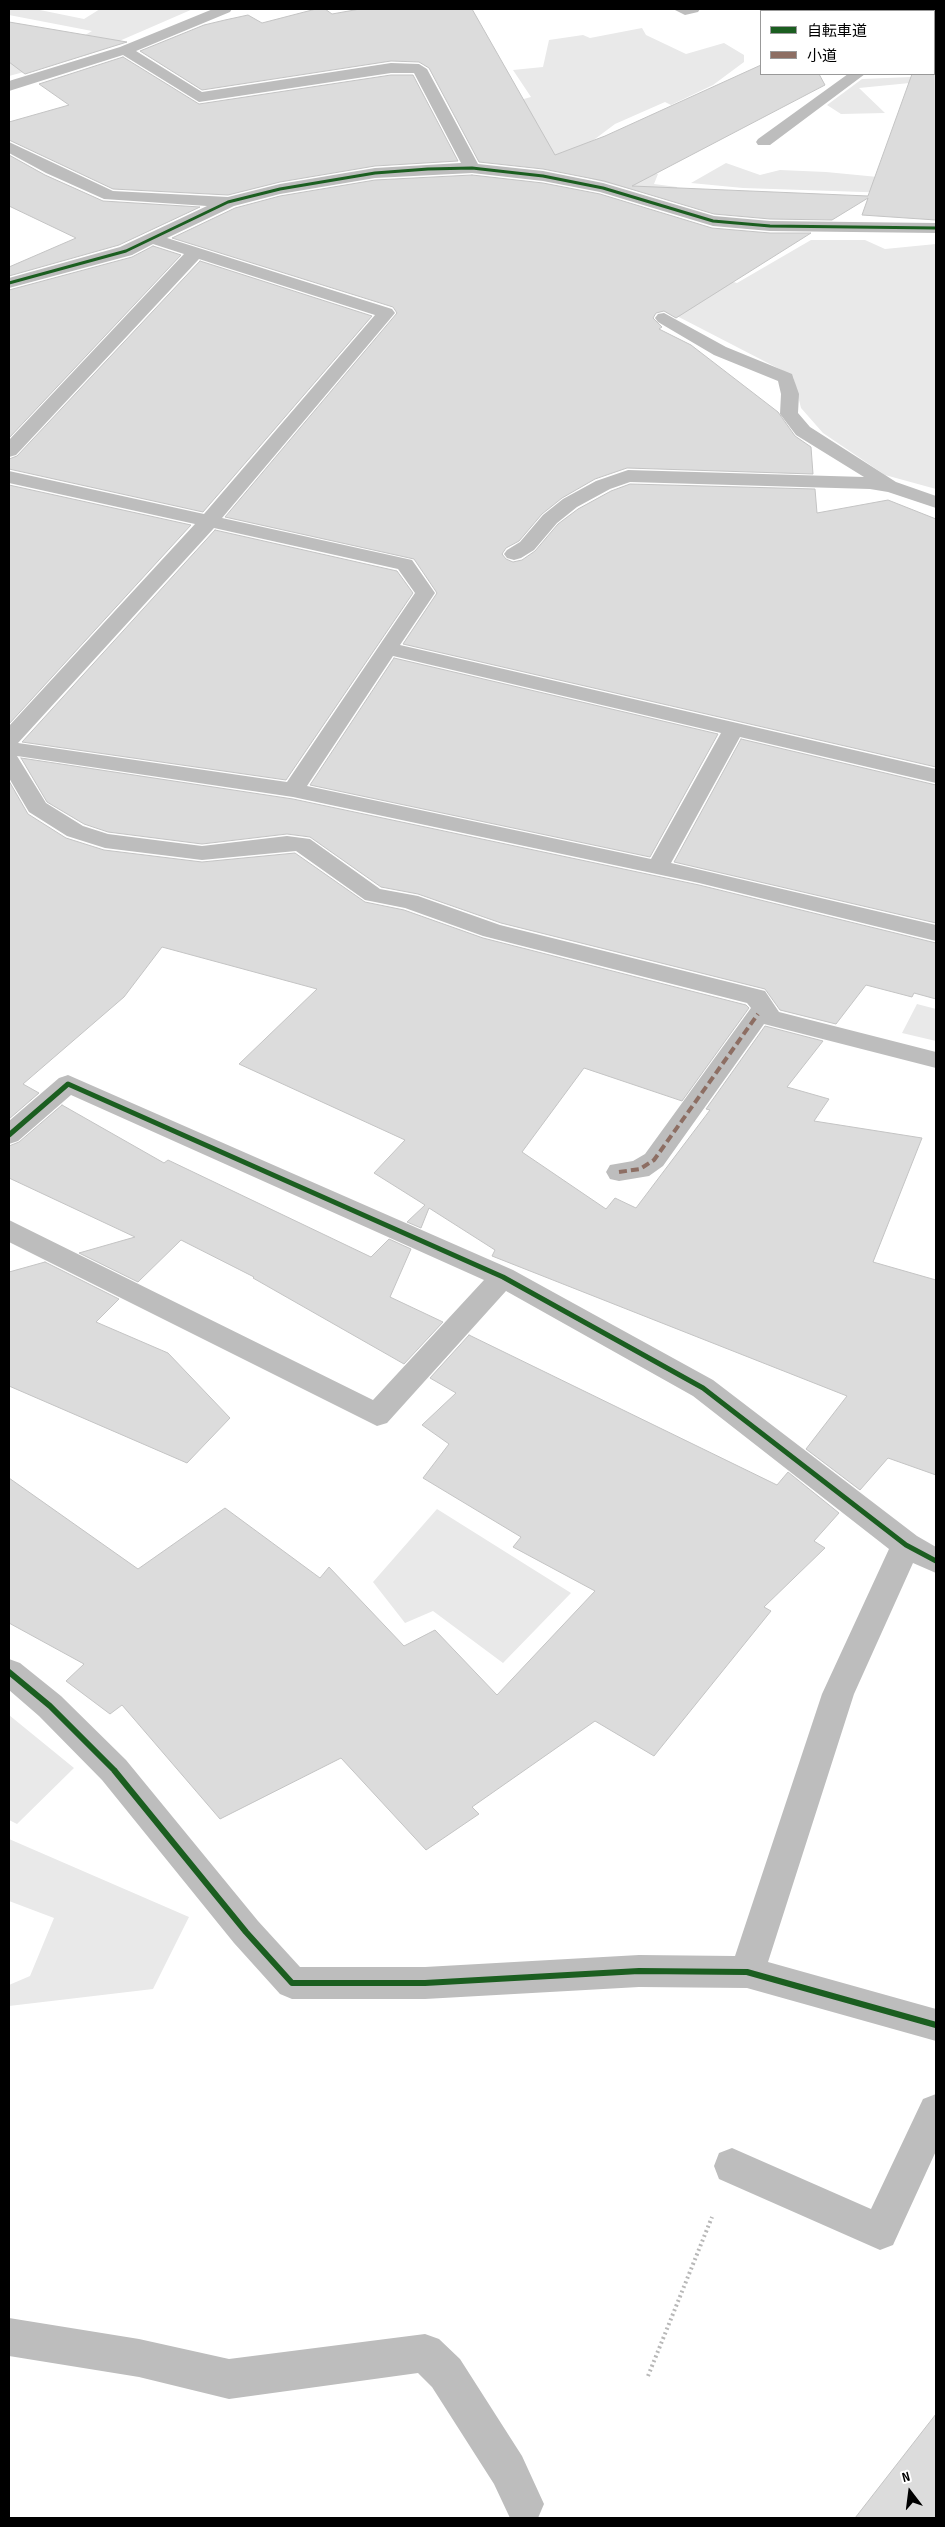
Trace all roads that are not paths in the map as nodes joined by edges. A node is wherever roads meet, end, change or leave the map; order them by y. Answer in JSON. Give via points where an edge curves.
{"nodes":[{"id":1,"x":225,"y":9,"type":"edge"},
{"id":2,"x":680,"y":9,"type":"edge"},
{"id":3,"x":693,"y":9,"type":"edge"},
{"id":4,"x":125,"y":50,"type":"junction"},
{"id":5,"x":855,"y":75,"type":"edge"},
{"id":6,"x":9,"y":86,"type":"edge"},
{"id":7,"x":764,"y":142,"type":"dead end"},
{"id":8,"x":9,"y":147,"type":"edge"},
{"id":9,"x":472,"y":168,"type":"junction"},
{"id":10,"x":228,"y":202,"type":"junction"},
{"id":11,"x":936,"y":228,"type":"edge"},
{"id":12,"x":153,"y":239,"type":"junction"},
{"id":13,"x":196,"y":252,"type":"junction"},
{"id":14,"x":9,"y":283,"type":"edge"},
{"id":15,"x":664,"y":318,"type":"dead end"},
{"id":16,"x":9,"y":451,"type":"edge"},
{"id":17,"x":9,"y":478,"type":"edge"},
{"id":18,"x":892,"y":486,"type":"junction"},
{"id":19,"x":936,"y":502,"type":"edge"},
{"id":20,"x":209,"y":521,"type":"junction"},
{"id":21,"x":514,"y":554,"type":"dead end"},
{"id":22,"x":443,"y":579,"type":"dead end"},
{"id":23,"x":421,"y":586,"type":"junction"},
{"id":24,"x":389,"y":649,"type":"junction"},
{"id":25,"x":734,"y":729,"type":"junction"},
{"id":26,"x":9,"y":739,"type":"edge"},
{"id":27,"x":9,"y":748,"type":"edge"},
{"id":28,"x":9,"y":760,"type":"edge"},
{"id":29,"x":936,"y":776,"type":"edge"},
{"id":30,"x":293,"y":790,"type":"junction"},
{"id":31,"x":657,"y":868,"type":"junction"},
{"id":32,"x":936,"y":933,"type":"edge"},
{"id":33,"x":764,"y":1016,"type":"junction"},
{"id":34,"x":936,"y":1060,"type":"edge"},
{"id":35,"x":9,"y":1135,"type":"edge"},
{"id":36,"x":619,"y":1172,"type":"dead end"},
{"id":37,"x":9,"y":1230,"type":"edge"},
{"id":38,"x":503,"y":1277,"type":"junction"},
{"id":39,"x":906,"y":1545,"type":"junction"},
{"id":40,"x":936,"y":1561,"type":"edge"},
{"id":41,"x":9,"y":1672,"type":"edge"},
{"id":42,"x":746,"y":1972,"type":"junction"},
{"id":43,"x":936,"y":2025,"type":"edge"},
{"id":44,"x":936,"y":2111,"type":"edge"},
{"id":45,"x":732,"y":2166,"type":"road end"},
{"id":46,"x":9,"y":2337,"type":"edge"},
{"id":47,"x":524,"y":2504,"type":"dead end"}],
"edges":[{"from":1,"to":4,"type":"street"},
{"from":2,"to":3,"type":"street"},
{"from":4,"to":6,"type":"street"},
{"from":4,"to":9,"type":"street","via":[[199,97],[391,68],[419,69]]},
{"from":5,"to":7,"type":"street"},
{"from":8,"to":10,"type":"street","via":[[110,196]]},
{"from":9,"to":10,"type":"street","via":[[375,173],[280,188]]},
{"from":9,"to":11,"type":"street","via":[[543,176],[603,188],[713,221],[770,226]]},
{"from":10,"to":12,"type":"street"},
{"from":12,"to":13,"type":"street"},
{"from":12,"to":14,"type":"street","via":[[126,251]]},
{"from":13,"to":16,"type":"street"},
{"from":13,"to":20,"type":"street","via":[[386,313]]},
{"from":15,"to":18,"type":"street","via":[[720,351],[786,378],[790,394],[789,414],[803,431]]},
{"from":17,"to":20,"type":"street"},
{"from":18,"to":19,"type":"street"},
{"from":18,"to":21,"type":"street","via":[[628,476],[570,503],[550,519],[527,546]]},
{"from":20,"to":23,"type":"street","via":[[405,564]]},
{"from":20,"to":26,"type":"street"},
{"from":22,"to":23,"type":"street"},
{"from":23,"to":24,"type":"street","via":[[425,593]]},
{"from":24,"to":25,"type":"street"},
{"from":24,"to":30,"type":"street"},
{"from":25,"to":29,"type":"street"},
{"from":25,"to":31,"type":"street"},
{"from":27,"to":30,"type":"street"},
{"from":28,"to":33,"type":"street","via":[[37,808],[74,832],[105,841],[202,852],[302,844],[373,895],[410,901],[492,930],[756,997]]},
{"from":30,"to":31,"type":"street"},
{"from":31,"to":32,"type":"street"},
{"from":33,"to":34,"type":"street"},
{"from":33,"to":36,"type":"street","via":[[654,1160],[640,1169]]},
{"from":35,"to":38,"type":"street","via":[[68,1084]]},
{"from":37,"to":38,"type":"street","via":[[378,1415]]},
{"from":38,"to":39,"type":"street","via":[[703,1388]]},
{"from":39,"to":40,"type":"street"},
{"from":39,"to":42,"type":"street","via":[[838,1694]]},
{"from":41,"to":42,"type":"street","via":[[50,1706],[114,1770],[246,1932],[292,1983],[425,1983],[639,1971]]},
{"from":42,"to":43,"type":"street"},
{"from":44,"to":45,"type":"street","via":[[880,2232]]},
{"from":46,"to":47,"type":"street","via":[[140,2358],[229,2379],[425,2353],[446,2373],[508,2470]]}]}
